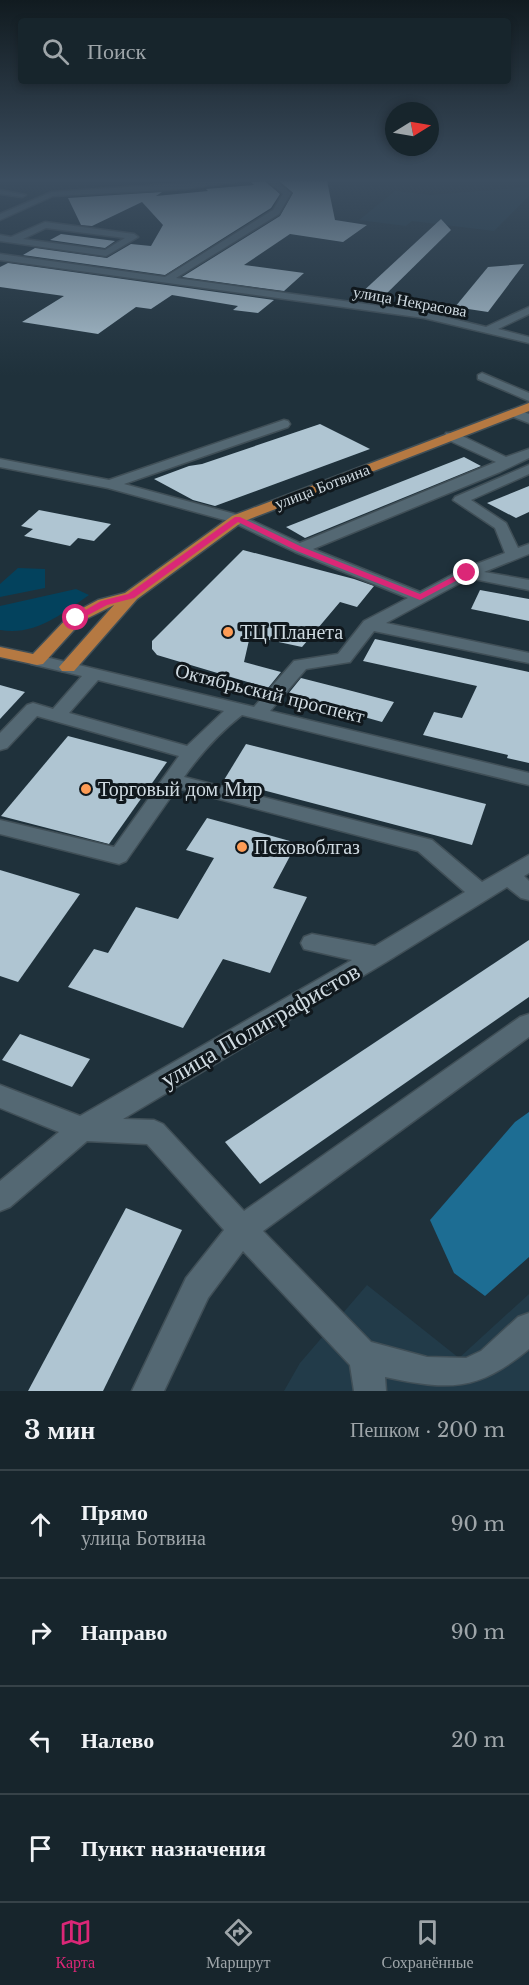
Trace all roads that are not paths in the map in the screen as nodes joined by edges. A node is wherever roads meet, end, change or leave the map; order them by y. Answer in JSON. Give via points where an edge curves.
{"nodes":[{"id":1,"x":55,"y":246,"type":"edge"},
{"id":2,"x":118,"y":246,"type":"edge"},
{"id":3,"x":222,"y":246,"type":"edge"},
{"id":4,"x":0,"y":257,"type":"edge"},
{"id":5,"x":166,"y":280,"type":"junction"},
{"id":6,"x":529,"y":310,"type":"edge"},
{"id":7,"x":488,"y":330,"type":"junction"},
{"id":8,"x":529,"y":340,"type":"edge"},
{"id":9,"x":482,"y":377,"type":"dead end"},
{"id":10,"x":529,"y":397,"type":"edge"},
{"id":11,"x":529,"y":407,"type":"edge"},
{"id":12,"x":515,"y":413,"type":"junction"},
{"id":13,"x":529,"y":420,"type":"edge"},
{"id":14,"x":284,"y":424,"type":"dead end"},
{"id":15,"x":451,"y":436,"type":"junction"},
{"id":16,"x":529,"y":453,"type":"edge"},
{"id":17,"x":506,"y":462,"type":"junction"},
{"id":18,"x":0,"y":463,"type":"edge"},
{"id":19,"x":529,"y":470,"type":"edge"},
{"id":20,"x":110,"y":484,"type":"junction"},
{"id":21,"x":237,"y":519,"type":"junction"},
{"id":22,"x":300,"y":549,"type":"junction"},
{"id":23,"x":529,"y":549,"type":"edge"},
{"id":24,"x":513,"y":555,"type":"junction"},
{"id":25,"x":467,"y":573,"type":"junction"},
{"id":26,"x":529,"y":585,"type":"edge"},
{"id":27,"x":131,"y":596,"type":"junction"},
{"id":28,"x":420,"y":597,"type":"junction"},
{"id":29,"x":370,"y":625,"type":"junction"},
{"id":30,"x":0,"y":652,"type":"edge"},
{"id":31,"x":529,"y":658,"type":"edge"},
{"id":32,"x":37,"y":660,"type":"junction"},
{"id":33,"x":68,"y":667,"type":"junction"},
{"id":34,"x":94,"y":674,"type":"junction"},
{"id":35,"x":239,"y":709,"type":"junction"},
{"id":36,"x":258,"y":713,"type":"junction"},
{"id":37,"x":57,"y":715,"type":"junction"},
{"id":38,"x":1,"y":742,"type":"edge"},
{"id":39,"x":191,"y":753,"type":"junction"},
{"id":40,"x":529,"y":779,"type":"edge"},
{"id":41,"x":171,"y":780,"type":"junction"},
{"id":42,"x":0,"y":827,"type":"edge"},
{"id":43,"x":529,"y":863,"type":"edge"},
{"id":44,"x":508,"y":876,"type":"junction"},
{"id":45,"x":529,"y":892,"type":"edge"},
{"id":46,"x":481,"y":893,"type":"junction"},
{"id":47,"x":312,"y":943,"type":"dead end"},
{"id":48,"x":378,"y":956,"type":"junction"},
{"id":49,"x":529,"y":1024,"type":"edge"},
{"id":50,"x":0,"y":1095,"type":"edge"},
{"id":51,"x":82,"y":1129,"type":"junction"},
{"id":52,"x":0,"y":1198,"type":"edge"},
{"id":53,"x":242,"y":1229,"type":"junction"},
{"id":54,"x":529,"y":1328,"type":"edge"},
{"id":55,"x":362,"y":1355,"type":"junction"},
{"id":56,"x":148,"y":1391,"type":"edge"},
{"id":57,"x":370,"y":1391,"type":"edge"}],
"edges":[{"from":1,"to":2,"type":"street","via":[[106,253]]},
{"from":3,"to":5,"type":"street"},
{"from":4,"to":5,"type":"street","name":"улица Некрасова"},
{"from":5,"to":7,"type":"street","name":"улица Некрасова","via":[[424,315]]},
{"from":6,"to":7,"type":"street"},
{"from":7,"to":8,"type":"street","name":"улица Некрасова"},
{"from":9,"to":10,"type":"street"},
{"from":11,"to":12,"type":"main road","name":"улица Ботвина"},
{"from":12,"to":13,"type":"street"},
{"from":12,"to":15,"type":"main road","name":"улица Ботвина"},
{"from":14,"to":20,"type":"street"},
{"from":15,"to":17,"type":"street"},
{"from":15,"to":21,"type":"main road","name":"улица Ботвина"},
{"from":16,"to":17,"type":"street"},
{"from":17,"to":22,"type":"street"},
{"from":18,"to":20,"type":"street"},
{"from":19,"to":24,"type":"street","via":[[459,500],[501,526]]},
{"from":20,"to":21,"type":"street"},
{"from":21,"to":22,"type":"street"},
{"from":21,"to":27,"type":"main road","name":"улица Ботвина"},
{"from":22,"to":28,"type":"street"},
{"from":23,"to":24,"type":"street"},
{"from":24,"to":25,"type":"street"},
{"from":25,"to":26,"type":"street"},
{"from":25,"to":28,"type":"street"},
{"from":27,"to":32,"type":"main road","name":"улица Ботвина","via":[[104,603],[76,618]]},
{"from":27,"to":33,"type":"main road","name":"улица Ботвина"},
{"from":28,"to":29,"type":"street"},
{"from":29,"to":31,"type":"street"},
{"from":29,"to":36,"type":"street","via":[[344,658],[300,665]]},
{"from":30,"to":32,"type":"main road","name":"Октябрьский проспект"},
{"from":32,"to":33,"type":"street","name":"Октябрьский проспект"},
{"from":33,"to":34,"type":"street","name":"Октябрьский проспект"},
{"from":34,"to":35,"type":"street","name":"Октябрьский проспект"},
{"from":34,"to":37,"type":"street"},
{"from":35,"to":36,"type":"street","name":"Октябрьский проспект"},
{"from":35,"to":39,"type":"street"},
{"from":36,"to":40,"type":"street","name":"Октябрьский проспект"},
{"from":37,"to":38,"type":"street","via":[[33,709]]},
{"from":37,"to":39,"type":"street"},
{"from":39,"to":41,"type":"street"},
{"from":41,"to":42,"type":"street","via":[[119,856]]},
{"from":41,"to":46,"type":"street","via":[[424,844]]},
{"from":43,"to":44,"type":"street","name":"улица Полиграфистов"},
{"from":44,"to":45,"type":"street"},
{"from":44,"to":46,"type":"street","name":"улица Полиграфистов"},
{"from":46,"to":48,"type":"street","name":"улица Полиграфистов"},
{"from":47,"to":48,"type":"street"},
{"from":48,"to":51,"type":"street","name":"улица Полиграфистов"},
{"from":49,"to":53,"type":"street"},
{"from":50,"to":51,"type":"street"},
{"from":51,"to":52,"type":"street","name":"улица Полиграфистов"},
{"from":51,"to":53,"type":"street","via":[[154,1132]]},
{"from":53,"to":55,"type":"street"},
{"from":53,"to":56,"type":"street","via":[[197,1288]]},
{"from":54,"to":55,"type":"street","via":[[486,1365],[468,1374],[437,1375]]},
{"from":55,"to":57,"type":"street"}]}
